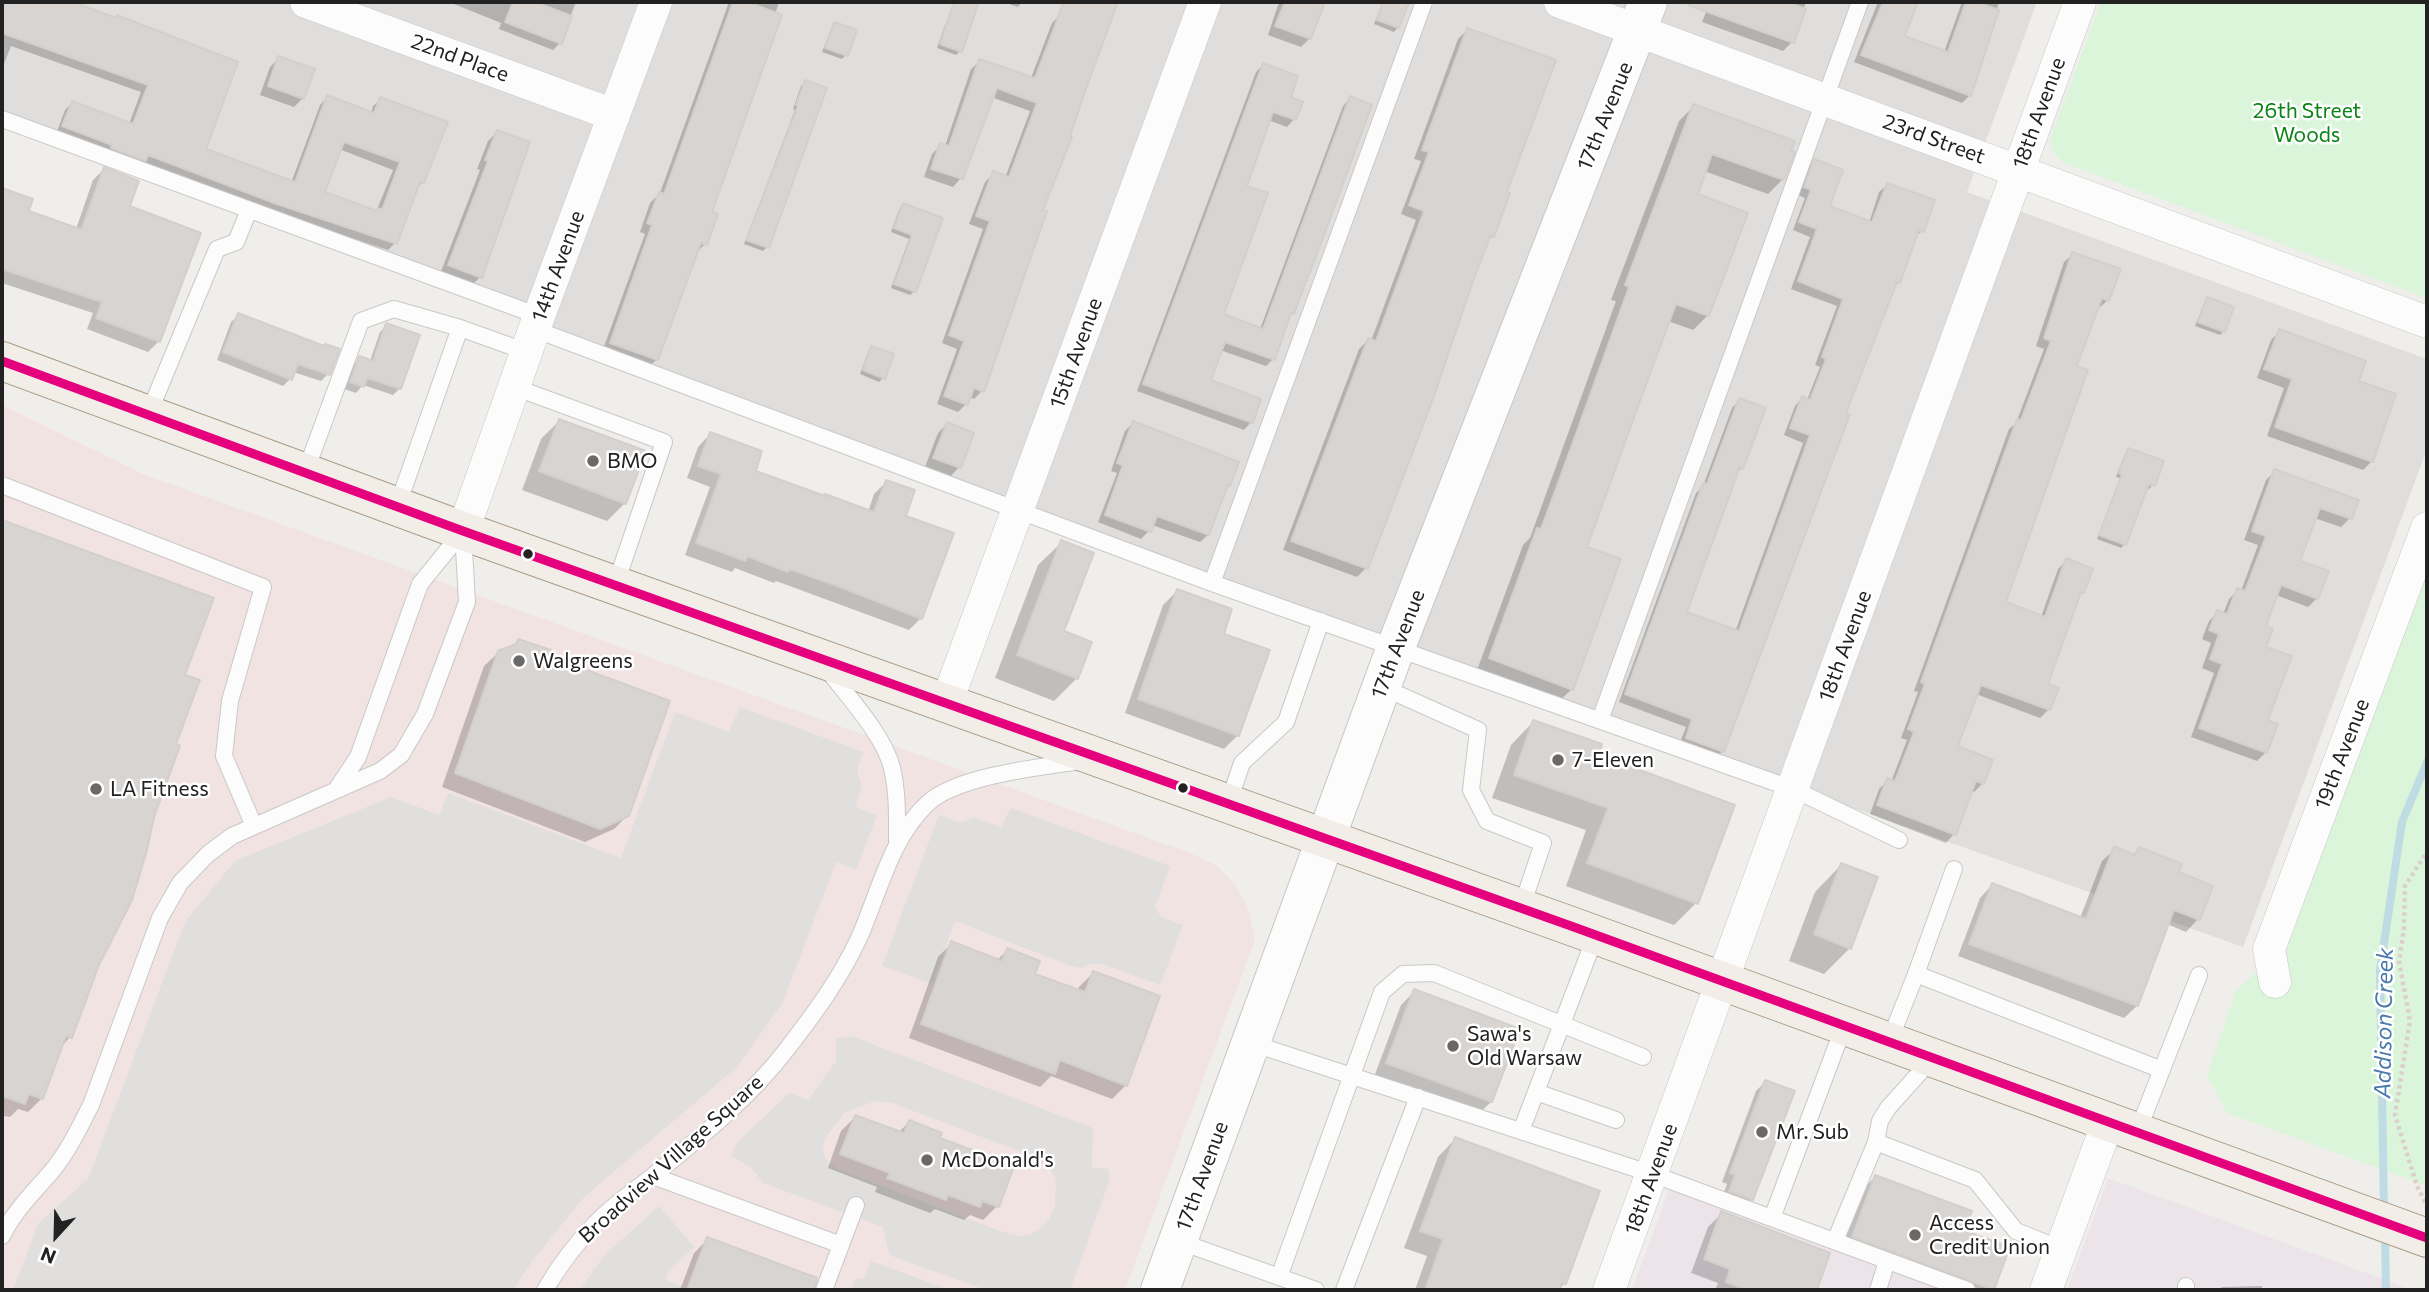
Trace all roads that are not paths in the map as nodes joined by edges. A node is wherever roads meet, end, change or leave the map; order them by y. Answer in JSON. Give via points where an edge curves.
{"nodes":[{"id":1,"x":306,"y":2,"type":"edge"},
{"id":2,"x":656,"y":2,"type":"edge"},
{"id":3,"x":1205,"y":2,"type":"edge"},
{"id":4,"x":1424,"y":2,"type":"edge"},
{"id":5,"x":1560,"y":2,"type":"edge"},
{"id":6,"x":1860,"y":2,"type":"edge"},
{"id":7,"x":2080,"y":2,"type":"edge"},
{"id":8,"x":1643,"y":16,"type":"edge"},
{"id":9,"x":1825,"y":99,"type":"junction"},
{"id":10,"x":614,"y":115,"type":"junction"},
{"id":11,"x":2,"y":120,"type":"edge"},
{"id":12,"x":2018,"y":171,"type":"junction"},
{"id":13,"x":249,"y":210,"type":"junction"},
{"id":14,"x":2427,"y":322,"type":"edge"},
{"id":15,"x":460,"y":328,"type":"junction"},
{"id":16,"x":533,"y":332,"type":"junction"},
{"id":17,"x":2,"y":361,"type":"edge"},
{"id":18,"x":514,"y":387,"type":"junction"},
{"id":19,"x":148,"y":415,"type":"junction"},
{"id":20,"x":305,"y":473,"type":"junction"},
{"id":21,"x":2,"y":485,"type":"edge"},
{"id":22,"x":397,"y":507,"type":"junction"},
{"id":23,"x":1018,"y":510,"type":"junction"},
{"id":24,"x":2427,"y":528,"type":"edge"},
{"id":25,"x":463,"y":531,"type":"junction"},
{"id":26,"x":1212,"y":583,"type":"junction"},
{"id":27,"x":615,"y":586,"type":"junction"},
{"id":28,"x":1321,"y":621,"type":"junction"},
{"id":29,"x":1395,"y":647,"type":"junction"},
{"id":30,"x":819,"y":659,"type":"junction"},
{"id":31,"x":1381,"y":687,"type":"junction"},
{"id":32,"x":946,"y":704,"type":"junction"},
{"id":33,"x":1600,"y":720,"type":"junction"},
{"id":34,"x":1098,"y":758,"type":"junction"},
{"id":35,"x":337,"y":789,"type":"junction"},
{"id":36,"x":1793,"y":789,"type":"junction"},
{"id":37,"x":1228,"y":804,"type":"junction"},
{"id":38,"x":254,"y":826,"type":"junction"},
{"id":39,"x":1326,"y":839,"type":"junction"},
{"id":40,"x":1899,"y":840,"type":"dead end"},
{"id":41,"x":897,"y":845,"type":"junction"},
{"id":42,"x":1954,"y":869,"type":"dead end"},
{"id":43,"x":1521,"y":909,"type":"junction"},
{"id":44,"x":1596,"y":935,"type":"junction"},
{"id":45,"x":1916,"y":974,"type":"junction"},
{"id":46,"x":2199,"y":975,"type":"dead end"},
{"id":47,"x":1723,"y":981,"type":"junction"},
{"id":48,"x":2275,"y":982,"type":"dead end"},
{"id":49,"x":1562,"y":1024,"type":"junction"},
{"id":50,"x":1844,"y":1026,"type":"junction"},
{"id":51,"x":1889,"y":1042,"type":"junction"},
{"id":52,"x":1251,"y":1043,"type":"junction"},
{"id":53,"x":1643,"y":1057,"type":"dead end"},
{"id":54,"x":1933,"y":1058,"type":"junction"},
{"id":55,"x":2162,"y":1070,"type":"junction"},
{"id":56,"x":1352,"y":1076,"type":"junction"},
{"id":57,"x":1536,"y":1092,"type":"junction"},
{"id":58,"x":1419,"y":1097,"type":"junction"},
{"id":59,"x":1616,"y":1120,"type":"dead end"},
{"id":60,"x":2123,"y":1128,"type":"junction"},
{"id":61,"x":1521,"y":1131,"type":"junction"},
{"id":62,"x":1877,"y":1142,"type":"junction"},
{"id":63,"x":1653,"y":1174,"type":"junction"},
{"id":64,"x":653,"y":1176,"type":"junction"},
{"id":65,"x":856,"y":1205,"type":"dead end"},
{"id":66,"x":1772,"y":1218,"type":"junction"},
{"id":67,"x":2,"y":1236,"type":"edge"},
{"id":68,"x":2427,"y":1238,"type":"edge"},
{"id":69,"x":1178,"y":1241,"type":"junction"},
{"id":70,"x":1835,"y":1241,"type":"junction"},
{"id":71,"x":841,"y":1245,"type":"junction"},
{"id":72,"x":2061,"y":1249,"type":"junction"},
{"id":73,"x":1887,"y":1261,"type":"junction"},
{"id":74,"x":1279,"y":1277,"type":"junction"},
{"id":75,"x":545,"y":1290,"type":"edge"},
{"id":76,"x":824,"y":1290,"type":"edge"},
{"id":77,"x":1160,"y":1290,"type":"edge"},
{"id":78,"x":1317,"y":1290,"type":"edge"},
{"id":79,"x":1344,"y":1290,"type":"edge"},
{"id":80,"x":1609,"y":1290,"type":"edge"},
{"id":81,"x":1878,"y":1290,"type":"edge"},
{"id":82,"x":1967,"y":1290,"type":"edge"},
{"id":83,"x":2046,"y":1290,"type":"edge"}],
"edges":[{"from":1,"to":10,"type":"street","name":"22nd Place"},
{"from":2,"to":10,"type":"street","name":"14th Avenue"},
{"from":3,"to":23,"type":"street","name":"15th Avenue"},
{"from":4,"to":26,"type":"lane"},
{"from":5,"to":8,"type":"street","name":"23rd Street"},
{"from":6,"to":9,"type":"lane"},
{"from":7,"to":12,"type":"street","name":"18th Avenue"},
{"from":8,"to":9,"type":"street","name":"23rd Street"},
{"from":8,"to":29,"type":"street","name":"17th Avenue"},
{"from":9,"to":12,"type":"street","name":"23rd Street"},
{"from":9,"to":33,"type":"lane"},
{"from":10,"to":16,"type":"street","name":"14th Avenue"},
{"from":11,"to":13,"type":"lane"},
{"from":12,"to":14,"type":"street","name":"23rd Street"},
{"from":12,"to":36,"type":"street","name":"18th Avenue"},
{"from":13,"to":16,"type":"lane"},
{"from":13,"to":19,"type":"lane","via":[[236,242],[217,249]]},
{"from":15,"to":16,"type":"lane"},
{"from":15,"to":20,"type":"lane","via":[[394,309],[361,321]]},
{"from":15,"to":22,"type":"lane"},
{"from":16,"to":18,"type":"street","name":"14th Avenue"},
{"from":16,"to":23,"type":"lane"},
{"from":17,"to":19,"type":"main road"},
{"from":18,"to":25,"type":"street","name":"14th Avenue"},
{"from":18,"to":27,"type":"lane","via":[[664,442]]},
{"from":19,"to":20,"type":"main road"},
{"from":20,"to":22,"type":"main road"},
{"from":21,"to":38,"type":"lane","via":[[263,587],[230,701],[224,756]]},
{"from":22,"to":25,"type":"main road"},
{"from":23,"to":26,"type":"lane"},
{"from":23,"to":32,"type":"street","name":"15th Avenue"},
{"from":24,"to":48,"type":"street","name":"19th Avenue","via":[[2269,949]]},
{"from":25,"to":27,"type":"main road"},
{"from":25,"to":35,"type":"lane","via":[[420,584],[358,757]]},
{"from":25,"to":35,"type":"lane","via":[[467,602],[425,714],[401,755],[380,771]]},
{"from":26,"to":28,"type":"lane"},
{"from":27,"to":30,"type":"main road"},
{"from":28,"to":29,"type":"lane"},
{"from":28,"to":37,"type":"lane","via":[[1286,722],[1242,763]]},
{"from":29,"to":31,"type":"street","name":"17th Avenue"},
{"from":29,"to":33,"type":"lane"},
{"from":30,"to":32,"type":"main road"},
{"from":30,"to":41,"type":"lane","name":"Broadview Village Square","via":[[872,729],[892,766]]},
{"from":31,"to":39,"type":"street","name":"17th Avenue"},
{"from":31,"to":43,"type":"lane","via":[[1478,730],[1471,790],[1487,821],[1543,844]]},
{"from":32,"to":34,"type":"main road"},
{"from":33,"to":36,"type":"lane"},
{"from":34,"to":37,"type":"main road"},
{"from":34,"to":41,"type":"lane","name":"Broadview Village Square","via":[[993,775],[951,790],[930,801]]},
{"from":35,"to":38,"type":"lane"},
{"from":36,"to":40,"type":"lane"},
{"from":36,"to":47,"type":"street","name":"18th Avenue"},
{"from":37,"to":39,"type":"main road"},
{"from":38,"to":67,"type":"lane","via":[[208,853],[170,898],[91,1105],[53,1170],[23,1202]]},
{"from":39,"to":43,"type":"main road"},
{"from":39,"to":52,"type":"street","name":"17th Avenue"},
{"from":41,"to":64,"type":"lane","name":"Broadview Village Square","via":[[836,982],[785,1053],[751,1090]]},
{"from":42,"to":45,"type":"lane"},
{"from":43,"to":44,"type":"main road"},
{"from":44,"to":47,"type":"main road"},
{"from":44,"to":49,"type":"lane"},
{"from":45,"to":51,"type":"lane"},
{"from":45,"to":55,"type":"lane"},
{"from":46,"to":55,"type":"lane"},
{"from":47,"to":50,"type":"main road"},
{"from":47,"to":63,"type":"street","name":"18th Avenue"},
{"from":49,"to":53,"type":"lane"},
{"from":49,"to":56,"type":"lane","via":[[1434,973],[1403,974],[1382,992]]},
{"from":49,"to":57,"type":"lane"},
{"from":50,"to":51,"type":"main road"},
{"from":50,"to":66,"type":"lane"},
{"from":51,"to":54,"type":"main road"},
{"from":52,"to":56,"type":"lane"},
{"from":52,"to":69,"type":"street","name":"17th Avenue"},
{"from":54,"to":60,"type":"main road"},
{"from":54,"to":62,"type":"lane","via":[[1888,1108],[1880,1121]]},
{"from":55,"to":60,"type":"lane"},
{"from":56,"to":58,"type":"lane"},
{"from":56,"to":74,"type":"lane"},
{"from":57,"to":59,"type":"lane"},
{"from":57,"to":61,"type":"lane"},
{"from":58,"to":61,"type":"lane"},
{"from":58,"to":79,"type":"lane"},
{"from":60,"to":68,"type":"main road"},
{"from":60,"to":72,"type":"street"},
{"from":61,"to":63,"type":"lane"},
{"from":62,"to":70,"type":"lane"},
{"from":62,"to":72,"type":"lane","via":[[1975,1180],[2016,1231]]},
{"from":63,"to":66,"type":"lane"},
{"from":63,"to":80,"type":"street","name":"18th Avenue"},
{"from":64,"to":71,"type":"lane"},
{"from":64,"to":75,"type":"lane","name":"Broadview Village Square","via":[[597,1222]]},
{"from":65,"to":71,"type":"lane"},
{"from":66,"to":70,"type":"lane"},
{"from":69,"to":74,"type":"lane"},
{"from":69,"to":77,"type":"street","name":"17th Avenue"},
{"from":70,"to":73,"type":"lane"},
{"from":71,"to":76,"type":"lane"},
{"from":72,"to":83,"type":"street"},
{"from":73,"to":81,"type":"lane"},
{"from":73,"to":82,"type":"lane"},
{"from":74,"to":78,"type":"lane"}]}
